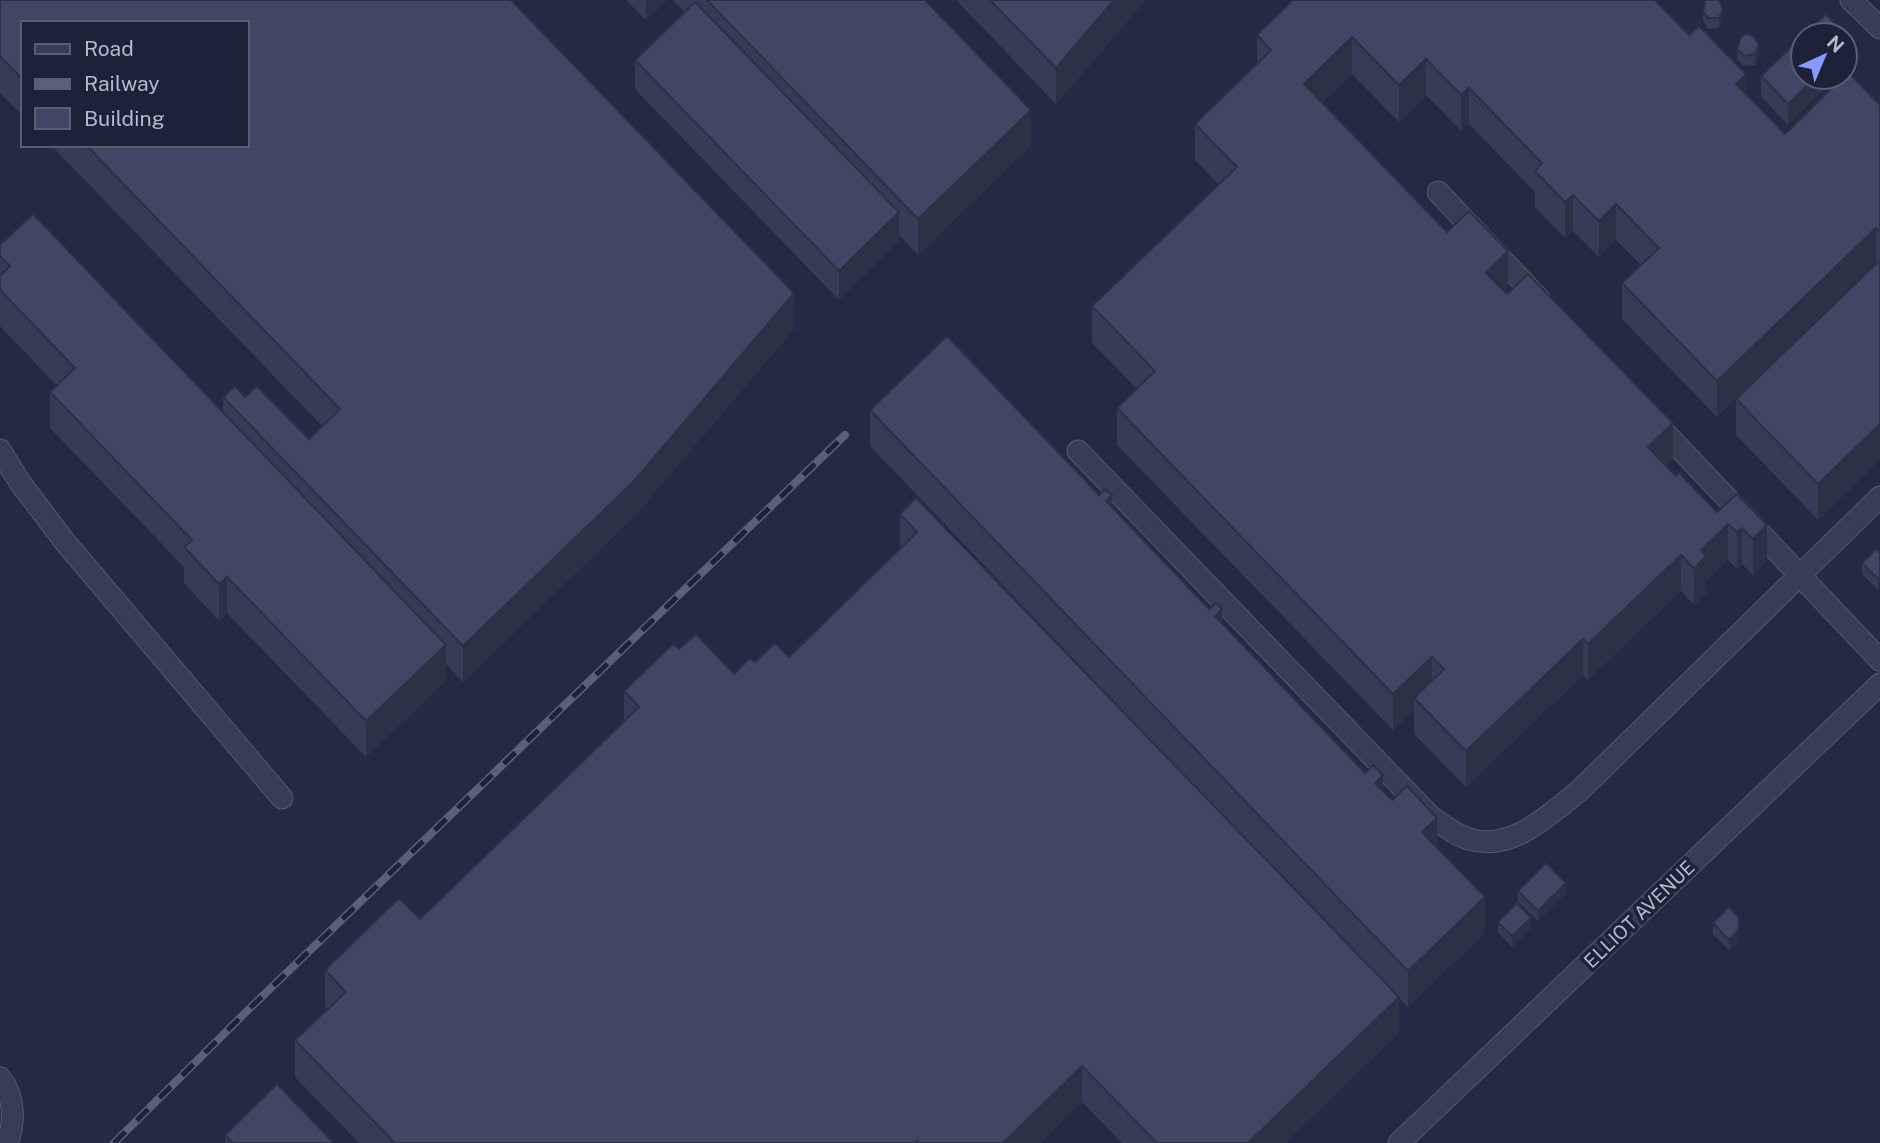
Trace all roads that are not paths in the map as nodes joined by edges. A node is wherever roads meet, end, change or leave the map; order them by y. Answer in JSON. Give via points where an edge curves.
{"nodes":[{"id":1,"x":1851,"y":0,"type":"edge"},
{"id":2,"x":1880,"y":28,"type":"edge"},
{"id":3,"x":1438,"y":192,"type":"dead end"},
{"id":4,"x":1552,"y":313,"type":"edge"},
{"id":5,"x":1638,"y":404,"type":"edge"},
{"id":6,"x":0,"y":450,"type":"edge"},
{"id":7,"x":1079,"y":452,"type":"dead end"},
{"id":8,"x":1880,"y":497,"type":"edge"},
{"id":9,"x":1801,"y":576,"type":"junction"},
{"id":10,"x":1880,"y":660,"type":"edge"},
{"id":11,"x":1880,"y":684,"type":"edge"},
{"id":12,"x":282,"y":797,"type":"dead end"},
{"id":13,"x":0,"y":1078,"type":"edge"},
{"id":14,"x":7,"y":1143,"type":"edge"},
{"id":15,"x":1399,"y":1143,"type":"edge"}],
"edges":[{"from":1,"to":2,"type":"street"},
{"from":3,"to":4,"type":"street"},
{"from":5,"to":9,"type":"street"},
{"from":6,"to":12,"type":"street","via":[[65,542]]},
{"from":7,"to":9,"type":"street","via":[[1432,817],[1467,839],[1499,842],[1525,832],[1578,792]]},
{"from":8,"to":9,"type":"street"},
{"from":9,"to":10,"type":"street"},
{"from":11,"to":15,"type":"street","name":"ELLIOT AVENUE"},
{"from":13,"to":14,"type":"street","via":[[12,1102],[12,1132]]}]}
